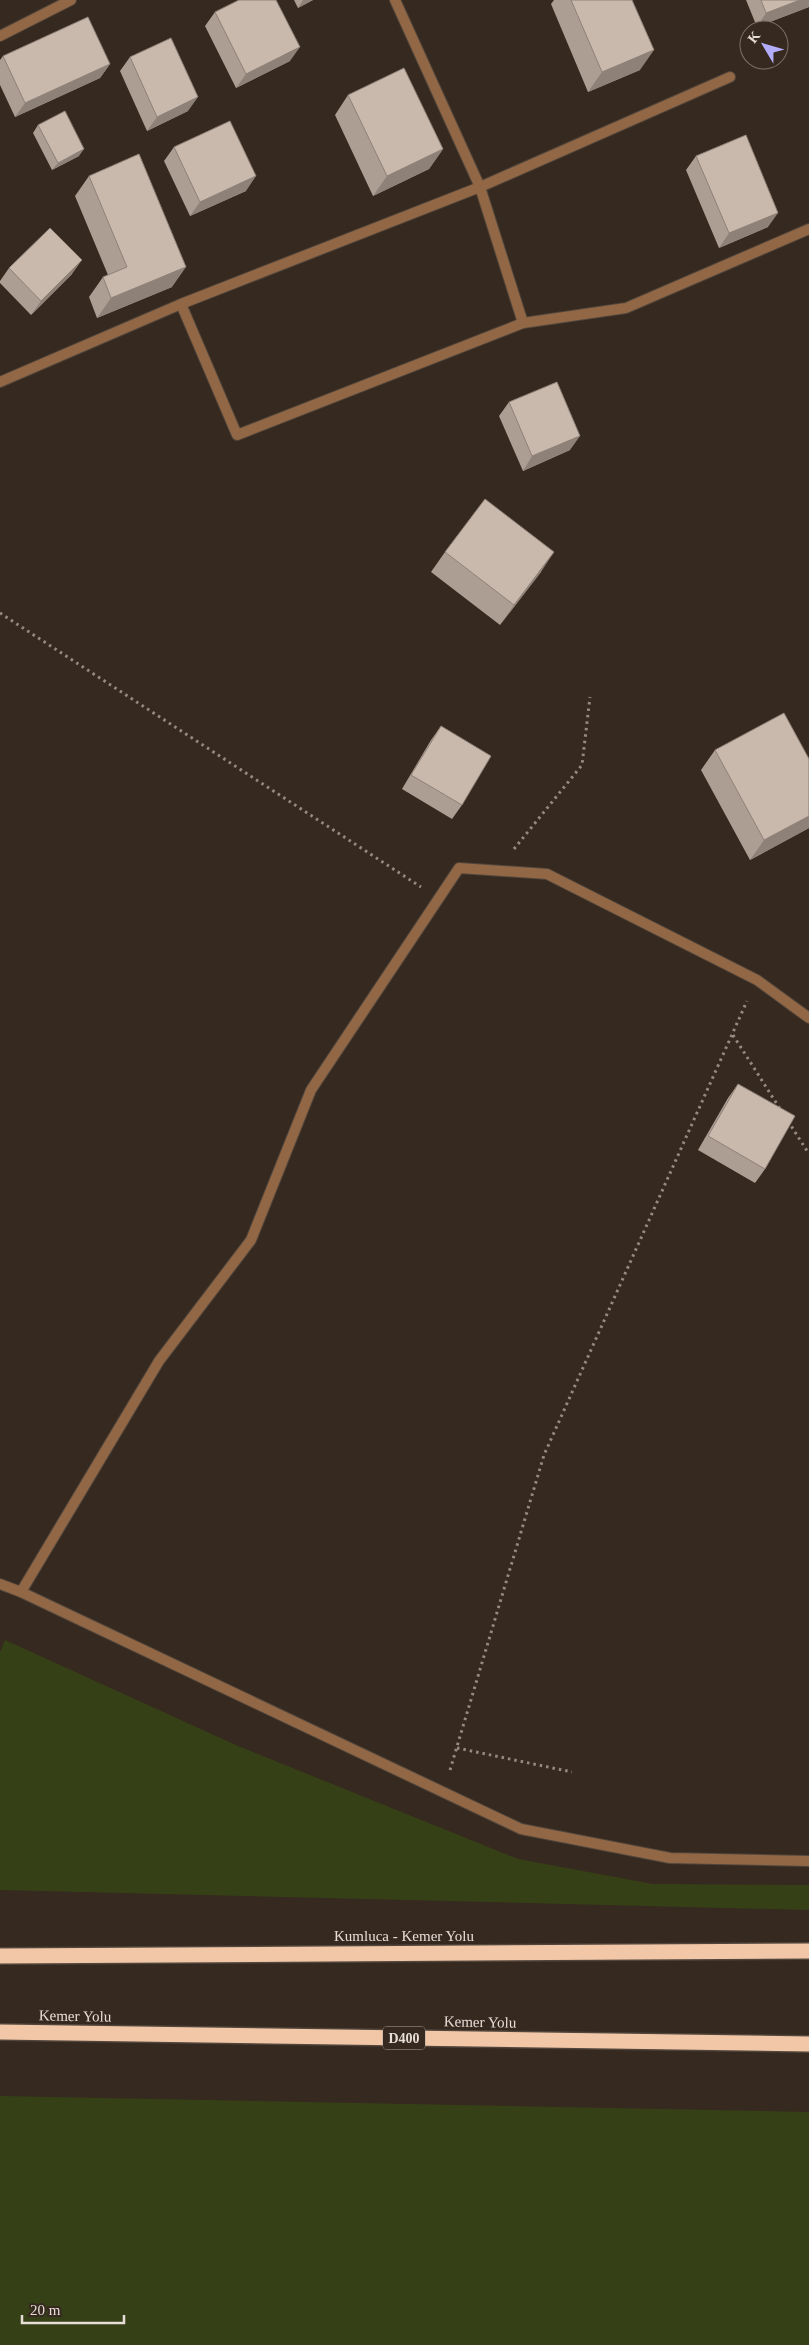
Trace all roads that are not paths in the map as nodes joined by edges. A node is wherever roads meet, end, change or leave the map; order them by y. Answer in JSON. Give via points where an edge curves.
{"nodes":[{"id":1,"x":71,"y":0,"type":"edge"},
{"id":2,"x":395,"y":0,"type":"edge"},
{"id":3,"x":0,"y":36,"type":"edge"},
{"id":4,"x":730,"y":77,"type":"dead end"},
{"id":5,"x":480,"y":187,"type":"junction"},
{"id":6,"x":809,"y":229,"type":"edge"},
{"id":7,"x":182,"y":304,"type":"junction"},
{"id":8,"x":523,"y":324,"type":"junction"},
{"id":9,"x":0,"y":382,"type":"edge"},
{"id":10,"x":809,"y":1018,"type":"edge"},
{"id":11,"x":0,"y":1584,"type":"edge"},
{"id":12,"x":21,"y":1592,"type":"junction"},
{"id":13,"x":809,"y":1861,"type":"edge"},
{"id":14,"x":809,"y":1952,"type":"edge"},
{"id":15,"x":0,"y":1956,"type":"edge"},
{"id":16,"x":0,"y":2032,"type":"edge"},
{"id":17,"x":809,"y":2044,"type":"edge"}],
"edges":[{"from":1,"to":3,"type":"street"},
{"from":2,"to":5,"type":"street"},
{"from":4,"to":5,"type":"street"},
{"from":5,"to":7,"type":"street"},
{"from":5,"to":8,"type":"street"},
{"from":6,"to":8,"type":"street","via":[[626,308]]},
{"from":7,"to":8,"type":"street","via":[[236,434]]},
{"from":7,"to":9,"type":"street"},
{"from":10,"to":12,"type":"street","via":[[757,980],[547,874],[459,868],[312,1090],[251,1240],[159,1361]]},
{"from":11,"to":12,"type":"street"},
{"from":12,"to":13,"type":"street","via":[[521,1829],[670,1858]]},
{"from":14,"to":15,"type":"highway","name":"Kumluca - Kemer Yolu"},
{"from":16,"to":17,"type":"highway","name":"Kemer Yolu","number":"D400"}]}
